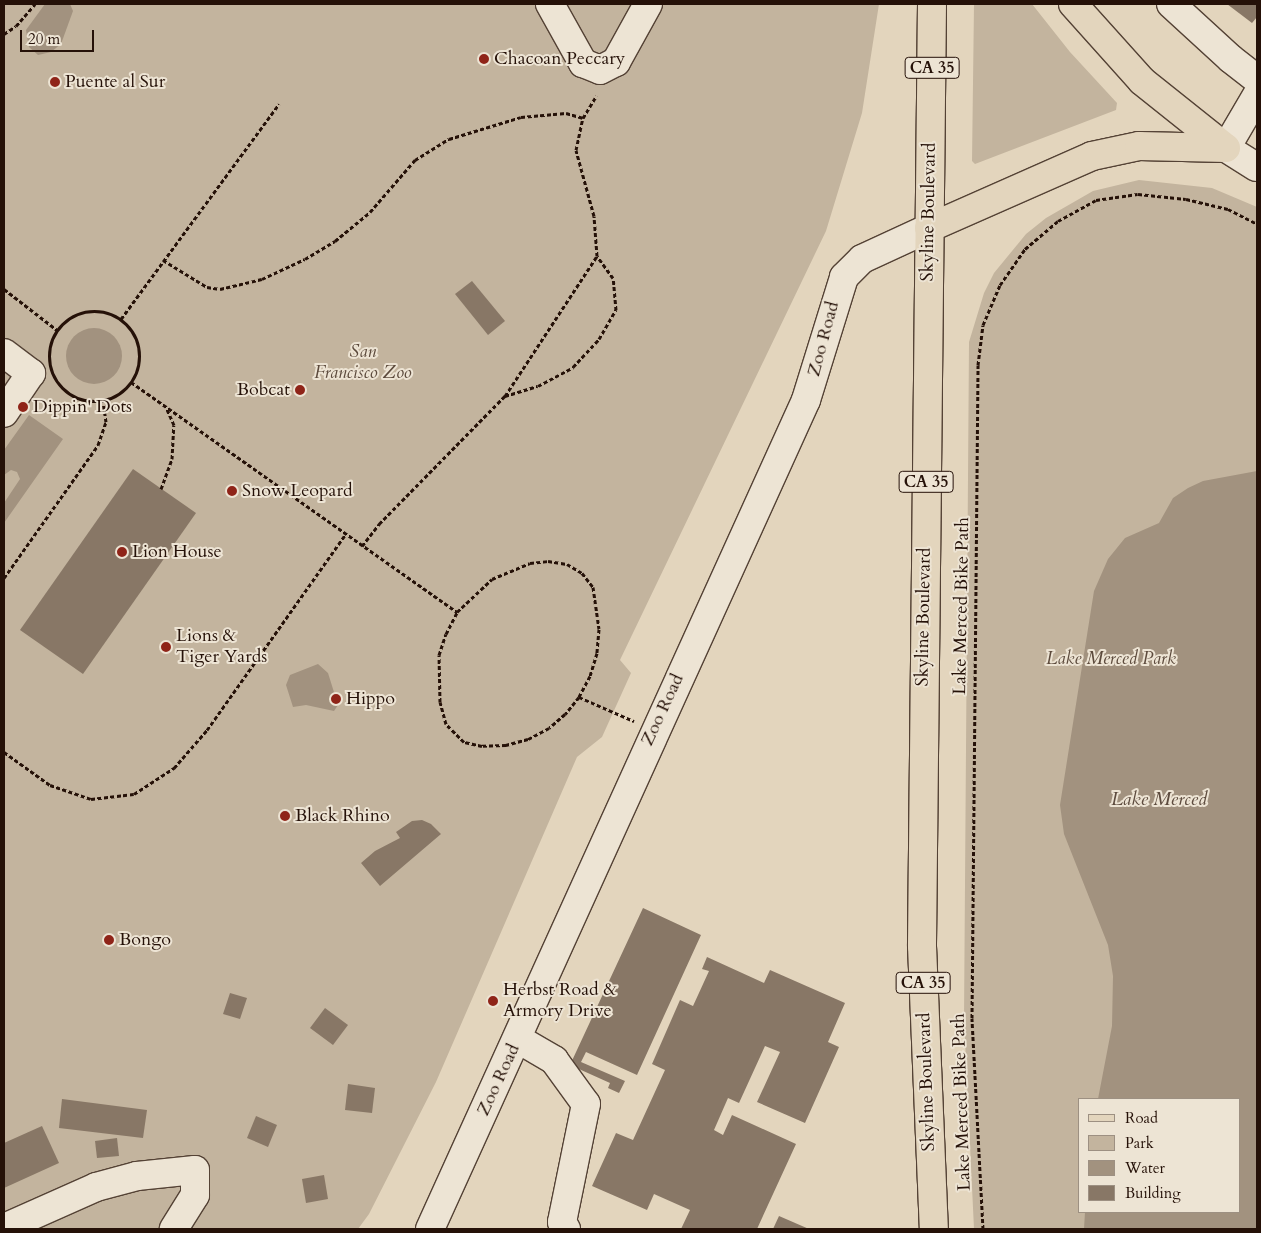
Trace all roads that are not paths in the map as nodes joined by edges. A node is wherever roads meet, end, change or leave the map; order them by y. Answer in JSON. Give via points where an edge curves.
{"nodes":[{"id":1,"x":550,"y":4,"type":"edge"},
{"id":2,"x":648,"y":4,"type":"edge"},
{"id":3,"x":932,"y":4,"type":"edge"},
{"id":4,"x":1073,"y":4,"type":"edge"},
{"id":5,"x":1171,"y":4,"type":"edge"},
{"id":6,"x":1257,"y":79,"type":"edge"},
{"id":7,"x":1257,"y":95,"type":"edge"},
{"id":8,"x":1226,"y":148,"type":"junction"},
{"id":9,"x":1257,"y":167,"type":"edge"},
{"id":10,"x":929,"y":228,"type":"junction"},
{"id":11,"x":4,"y":353,"type":"edge"},
{"id":12,"x":4,"y":413,"type":"edge"},
{"id":13,"x":518,"y":1039,"type":"junction"},
{"id":14,"x":4,"y":1228,"type":"edge"},
{"id":15,"x":174,"y":1229,"type":"edge"},
{"id":16,"x":430,"y":1229,"type":"edge"},
{"id":17,"x":566,"y":1229,"type":"edge"},
{"id":18,"x":934,"y":1229,"type":"edge"}],
"edges":[{"from":1,"to":2,"type":"street","via":[[583,63],[600,70],[616,62]]},
{"from":3,"to":10,"type":"main road","name":"Skyline Boulevard","number":"CA 35"},
{"from":4,"to":8,"type":"main road","via":[[1142,81]]},
{"from":5,"to":6,"type":"street"},
{"from":7,"to":8,"type":"street"},
{"from":8,"to":9,"type":"street"},
{"from":8,"to":10,"type":"main road","via":[[1139,146],[1092,156]]},
{"from":10,"to":13,"type":"street","name":"Zoo Road","via":[[862,259],[844,277],[814,380],[547,964]]},
{"from":10,"to":18,"type":"main road","name":"Skyline Boulevard","number":"CA 35","via":[[922,946]]},
{"from":11,"to":12,"type":"street","via":[[32,373]]},
{"from":13,"to":16,"type":"street","name":"Zoo Road"},
{"from":13,"to":17,"type":"street","via":[[554,1060],[586,1104],[562,1222]]},
{"from":14,"to":15,"type":"street","via":[[96,1187],[138,1176],[195,1170],[195,1195]]}]}
